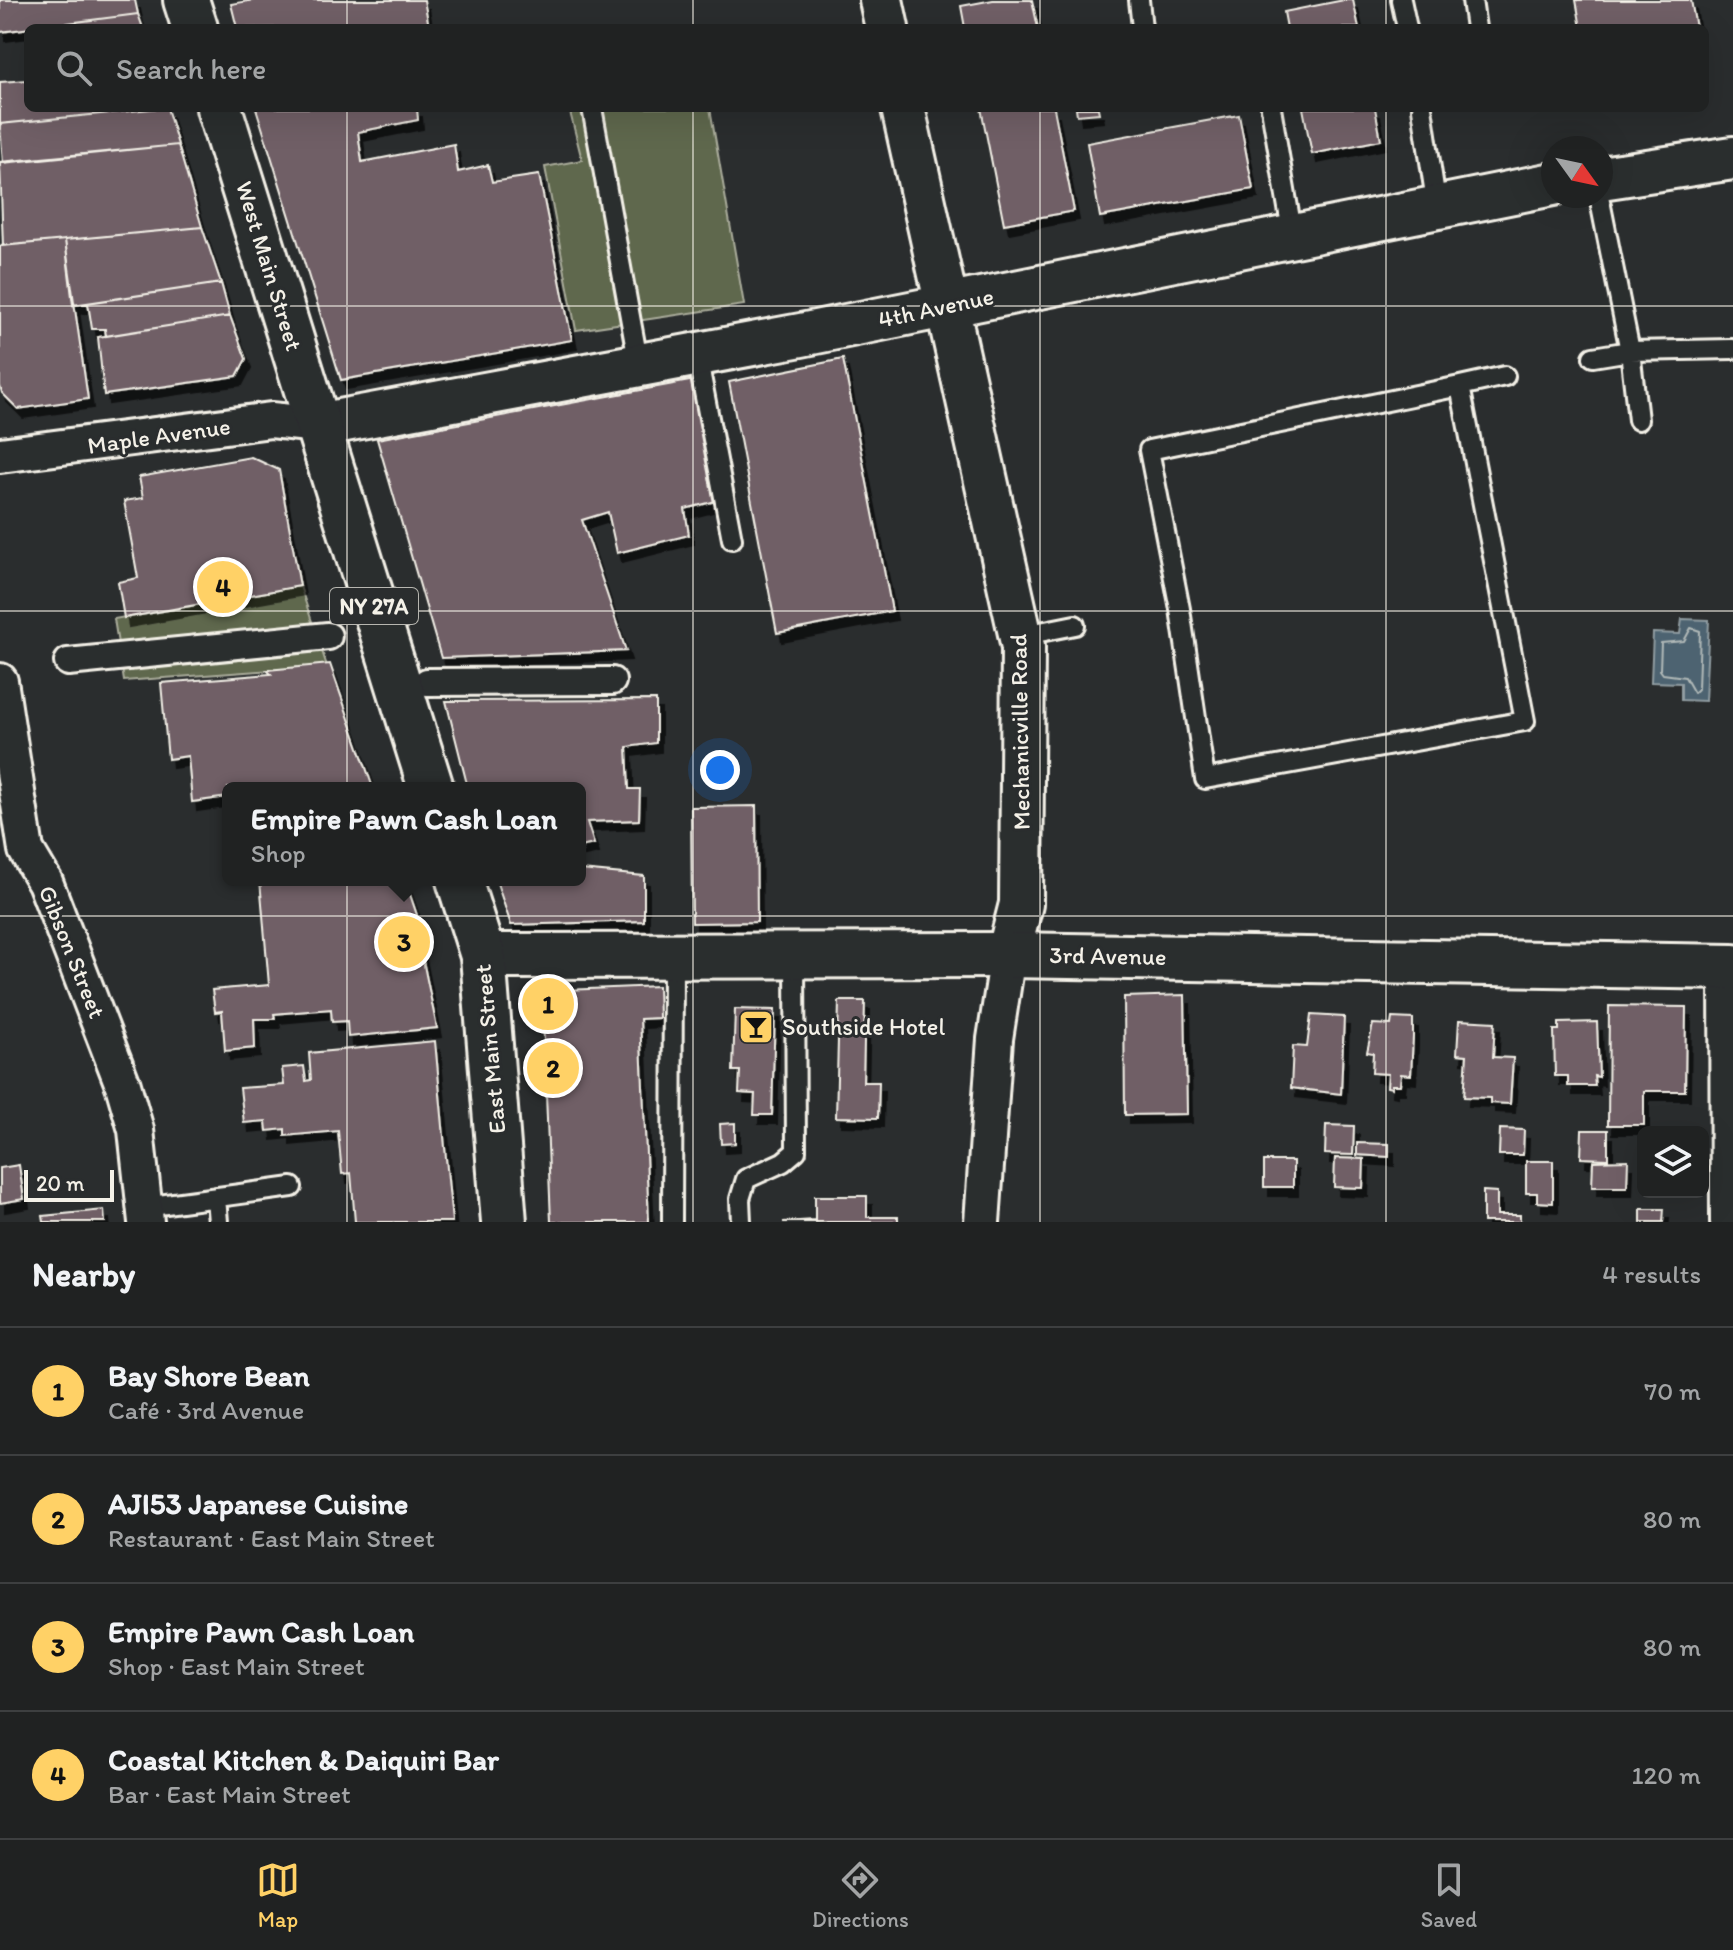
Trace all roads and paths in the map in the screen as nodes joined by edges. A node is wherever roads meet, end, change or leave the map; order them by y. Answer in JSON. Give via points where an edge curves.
{"nodes":[{"id":1,"x":186,"y":0,"type":"edge"},
{"id":2,"x":881,"y":0,"type":"edge"},
{"id":3,"x":1139,"y":0,"type":"edge"},
{"id":4,"x":1401,"y":0,"type":"edge"},
{"id":5,"x":1472,"y":0,"type":"edge"},
{"id":6,"x":194,"y":24,"type":"edge"},
{"id":7,"x":886,"y":24,"type":"edge"},
{"id":8,"x":1142,"y":24,"type":"edge"},
{"id":9,"x":1406,"y":24,"type":"edge"},
{"id":10,"x":1475,"y":24,"type":"edge"},
{"id":11,"x":220,"y":112,"type":"edge"},
{"id":12,"x":593,"y":112,"type":"edge"},
{"id":13,"x":904,"y":112,"type":"edge"},
{"id":14,"x":1272,"y":112,"type":"edge"},
{"id":15,"x":1423,"y":112,"type":"edge"},
{"id":16,"x":1733,"y":158,"type":"edge"},
{"id":17,"x":1613,"y":176,"type":"edge"},
{"id":18,"x":1541,"y":186,"type":"edge"},
{"id":19,"x":1437,"y":208,"type":"junction"},
{"id":20,"x":1601,"y":208,"type":"edge"},
{"id":21,"x":1293,"y":237,"type":"junction"},
{"id":22,"x":948,"y":306,"type":"junction"},
{"id":23,"x":1733,"y":349,"type":"edge"},
{"id":24,"x":1630,"y":351,"type":"junction"},
{"id":25,"x":697,"y":355,"type":"junction"},
{"id":26,"x":1593,"y":357,"type":"dead end"},
{"id":27,"x":639,"y":366,"type":"junction"},
{"id":28,"x":1505,"y":376,"type":"dead end"},
{"id":29,"x":1460,"y":386,"type":"junction"},
{"id":30,"x":1638,"y":420,"type":"dead end"},
{"id":31,"x":318,"y":425,"type":"junction"},
{"id":32,"x":0,"y":455,"type":"edge"},
{"id":33,"x":732,"y":539,"type":"dead end"},
{"id":34,"x":1075,"y":625,"type":"dead end"},
{"id":35,"x":328,"y":636,"type":"dead end"},
{"id":36,"x":1020,"y":636,"type":"junction"},
{"id":37,"x":68,"y":662,"type":"dead end"},
{"id":38,"x":0,"y":681,"type":"edge"},
{"id":39,"x":612,"y":681,"type":"dead end"},
{"id":40,"x":427,"y":682,"type":"dead end"},
{"id":41,"x":429,"y":782,"type":"edge"},
{"id":42,"x":461,"y":886,"type":"edge"},
{"id":43,"x":795,"y":954,"type":"junction"},
{"id":44,"x":673,"y":955,"type":"junction"},
{"id":45,"x":1008,"y":955,"type":"junction"},
{"id":46,"x":483,"y":956,"type":"junction"},
{"id":47,"x":1730,"y":966,"type":"edge"},
{"id":48,"x":292,"y":1187,"type":"dead end"},
{"id":49,"x":216,"y":1197,"type":"junction"},
{"id":50,"x":145,"y":1214,"type":"edge"},
{"id":51,"x":218,"y":1222,"type":"edge"},
{"id":52,"x":504,"y":1222,"type":"edge"},
{"id":53,"x":672,"y":1222,"type":"edge"},
{"id":54,"x":741,"y":1222,"type":"edge"},
{"id":55,"x":982,"y":1222,"type":"edge"},
{"id":56,"x":1728,"y":1222,"type":"edge"}],
"edges":[{"from":1,"to":6,"type":"main road"},
{"from":2,"to":7,"type":"street"},
{"from":3,"to":8,"type":"lane"},
{"from":4,"to":9,"type":"lane"},
{"from":5,"to":10,"type":"lane"},
{"from":11,"to":31,"type":"main road","name":"West Main Street","number":"NY 27A"},
{"from":12,"to":27,"type":"lane"},
{"from":13,"to":22,"type":"street","name":"Mechanicville Road"},
{"from":14,"to":21,"type":"lane"},
{"from":15,"to":19,"type":"lane"},
{"from":16,"to":17,"type":"street"},
{"from":18,"to":19,"type":"street","name":"4th Avenue"},
{"from":19,"to":21,"type":"street","name":"4th Avenue"},
{"from":20,"to":24,"type":"lane"},
{"from":21,"to":22,"type":"street","name":"4th Avenue"},
{"from":22,"to":25,"type":"street","name":"4th Avenue"},
{"from":22,"to":36,"type":"street","name":"Mechanicville Road"},
{"from":23,"to":24,"type":"lane"},
{"from":24,"to":26,"type":"lane"},
{"from":24,"to":30,"type":"lane"},
{"from":25,"to":27,"type":"street","name":"4th Avenue"},
{"from":25,"to":33,"type":"lane"},
{"from":27,"to":31,"type":"street","name":"4th Avenue"},
{"from":28,"to":29,"type":"lane"},
{"from":29,"to":29,"type":"lane","via":[[1525,721],[1205,779],[1170,610],[1149,450]]},
{"from":31,"to":32,"type":"street","name":"Maple Avenue","via":[[271,420]]},
{"from":31,"to":41,"type":"main road","number":"NY 27A"},
{"from":34,"to":36,"type":"lane"},
{"from":35,"to":37,"type":"street"},
{"from":36,"to":45,"type":"street","name":"Mechanicville Road","via":[[1021,904]]},
{"from":38,"to":50,"type":"street","name":"Gibson Street","via":[[26,850],[57,911],[123,1085],[136,1130]]},
{"from":39,"to":40,"type":"street"},
{"from":42,"to":46,"type":"main road","name":"East Main Street"},
{"from":43,"to":44,"type":"main road","name":"3rd Avenue"},
{"from":43,"to":45,"type":"main road","name":"3rd Avenue"},
{"from":43,"to":54,"type":"lane","via":[[796,1151],[746,1179]]},
{"from":44,"to":46,"type":"main road","name":"3rd Avenue"},
{"from":44,"to":53,"type":"lane"},
{"from":45,"to":47,"type":"main road","name":"3rd Avenue"},
{"from":45,"to":55,"type":"street","name":"Mechanicville Road","via":[[995,1039]]},
{"from":46,"to":52,"type":"main road","name":"East Main Street"},
{"from":47,"to":56,"type":"street"},
{"from":48,"to":49,"type":"lane"},
{"from":49,"to":50,"type":"lane"},
{"from":49,"to":51,"type":"lane"}]}
